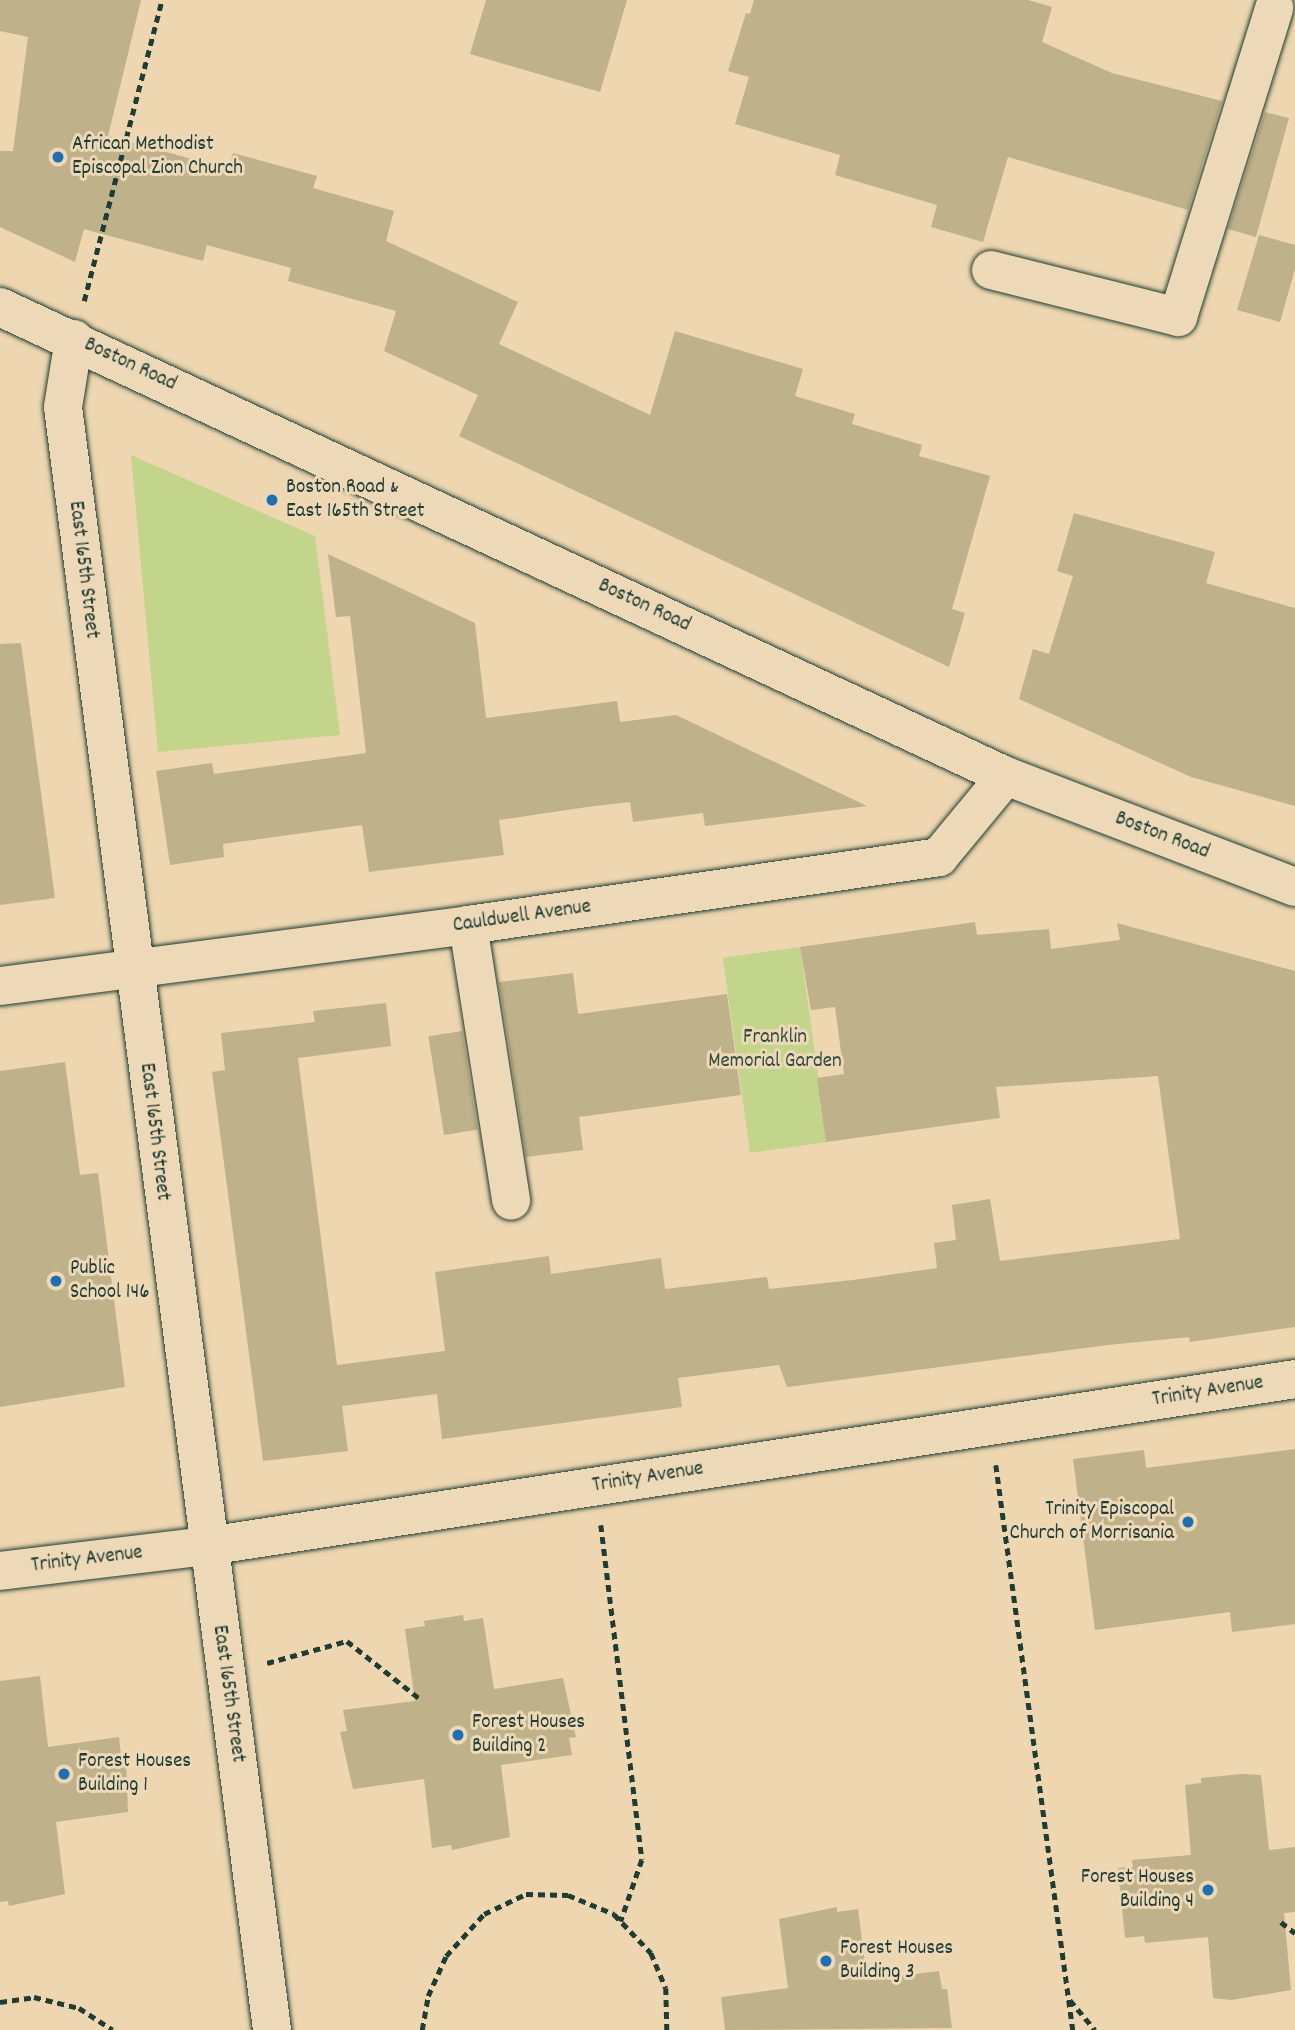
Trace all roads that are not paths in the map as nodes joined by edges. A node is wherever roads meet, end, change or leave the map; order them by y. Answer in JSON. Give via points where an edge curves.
{"nodes":[{"id":1,"x":1272,"y":8,"type":"edge"},
{"id":2,"x":991,"y":270,"type":"dead end"},
{"id":3,"x":0,"y":307,"type":"edge"},
{"id":4,"x":74,"y":339,"type":"junction"},
{"id":5,"x":1006,"y":776,"type":"junction"},
{"id":6,"x":1295,"y":887,"type":"edge"},
{"id":7,"x":467,"y":925,"type":"junction"},
{"id":8,"x":133,"y":969,"type":"junction"},
{"id":9,"x":0,"y":986,"type":"edge"},
{"id":10,"x":511,"y":1201,"type":"dead end"},
{"id":11,"x":1295,"y":1379,"type":"edge"},
{"id":12,"x":208,"y":1545,"type":"junction"},
{"id":13,"x":0,"y":1571,"type":"edge"},
{"id":14,"x":272,"y":2030,"type":"edge"}],
"edges":[{"from":1,"to":2,"type":"street","via":[[1178,317]]},
{"from":3,"to":4,"type":"street","name":"Boston Road"},
{"from":4,"to":5,"type":"street","name":"Boston Road"},
{"from":4,"to":8,"type":"street","name":"East 165th Street","via":[[63,407]]},
{"from":5,"to":6,"type":"street","name":"Boston Road"},
{"from":5,"to":7,"type":"street","name":"Cauldwell Avenue","via":[[939,857]]},
{"from":7,"to":8,"type":"street","name":"Cauldwell Avenue"},
{"from":7,"to":10,"type":"street"},
{"from":8,"to":9,"type":"street","name":"Cauldwell Avenue"},
{"from":8,"to":12,"type":"street","name":"East 165th Street"},
{"from":11,"to":12,"type":"street","name":"Trinity Avenue"},
{"from":12,"to":13,"type":"street","name":"Trinity Avenue"},
{"from":12,"to":14,"type":"street","name":"East 165th Street"}]}
